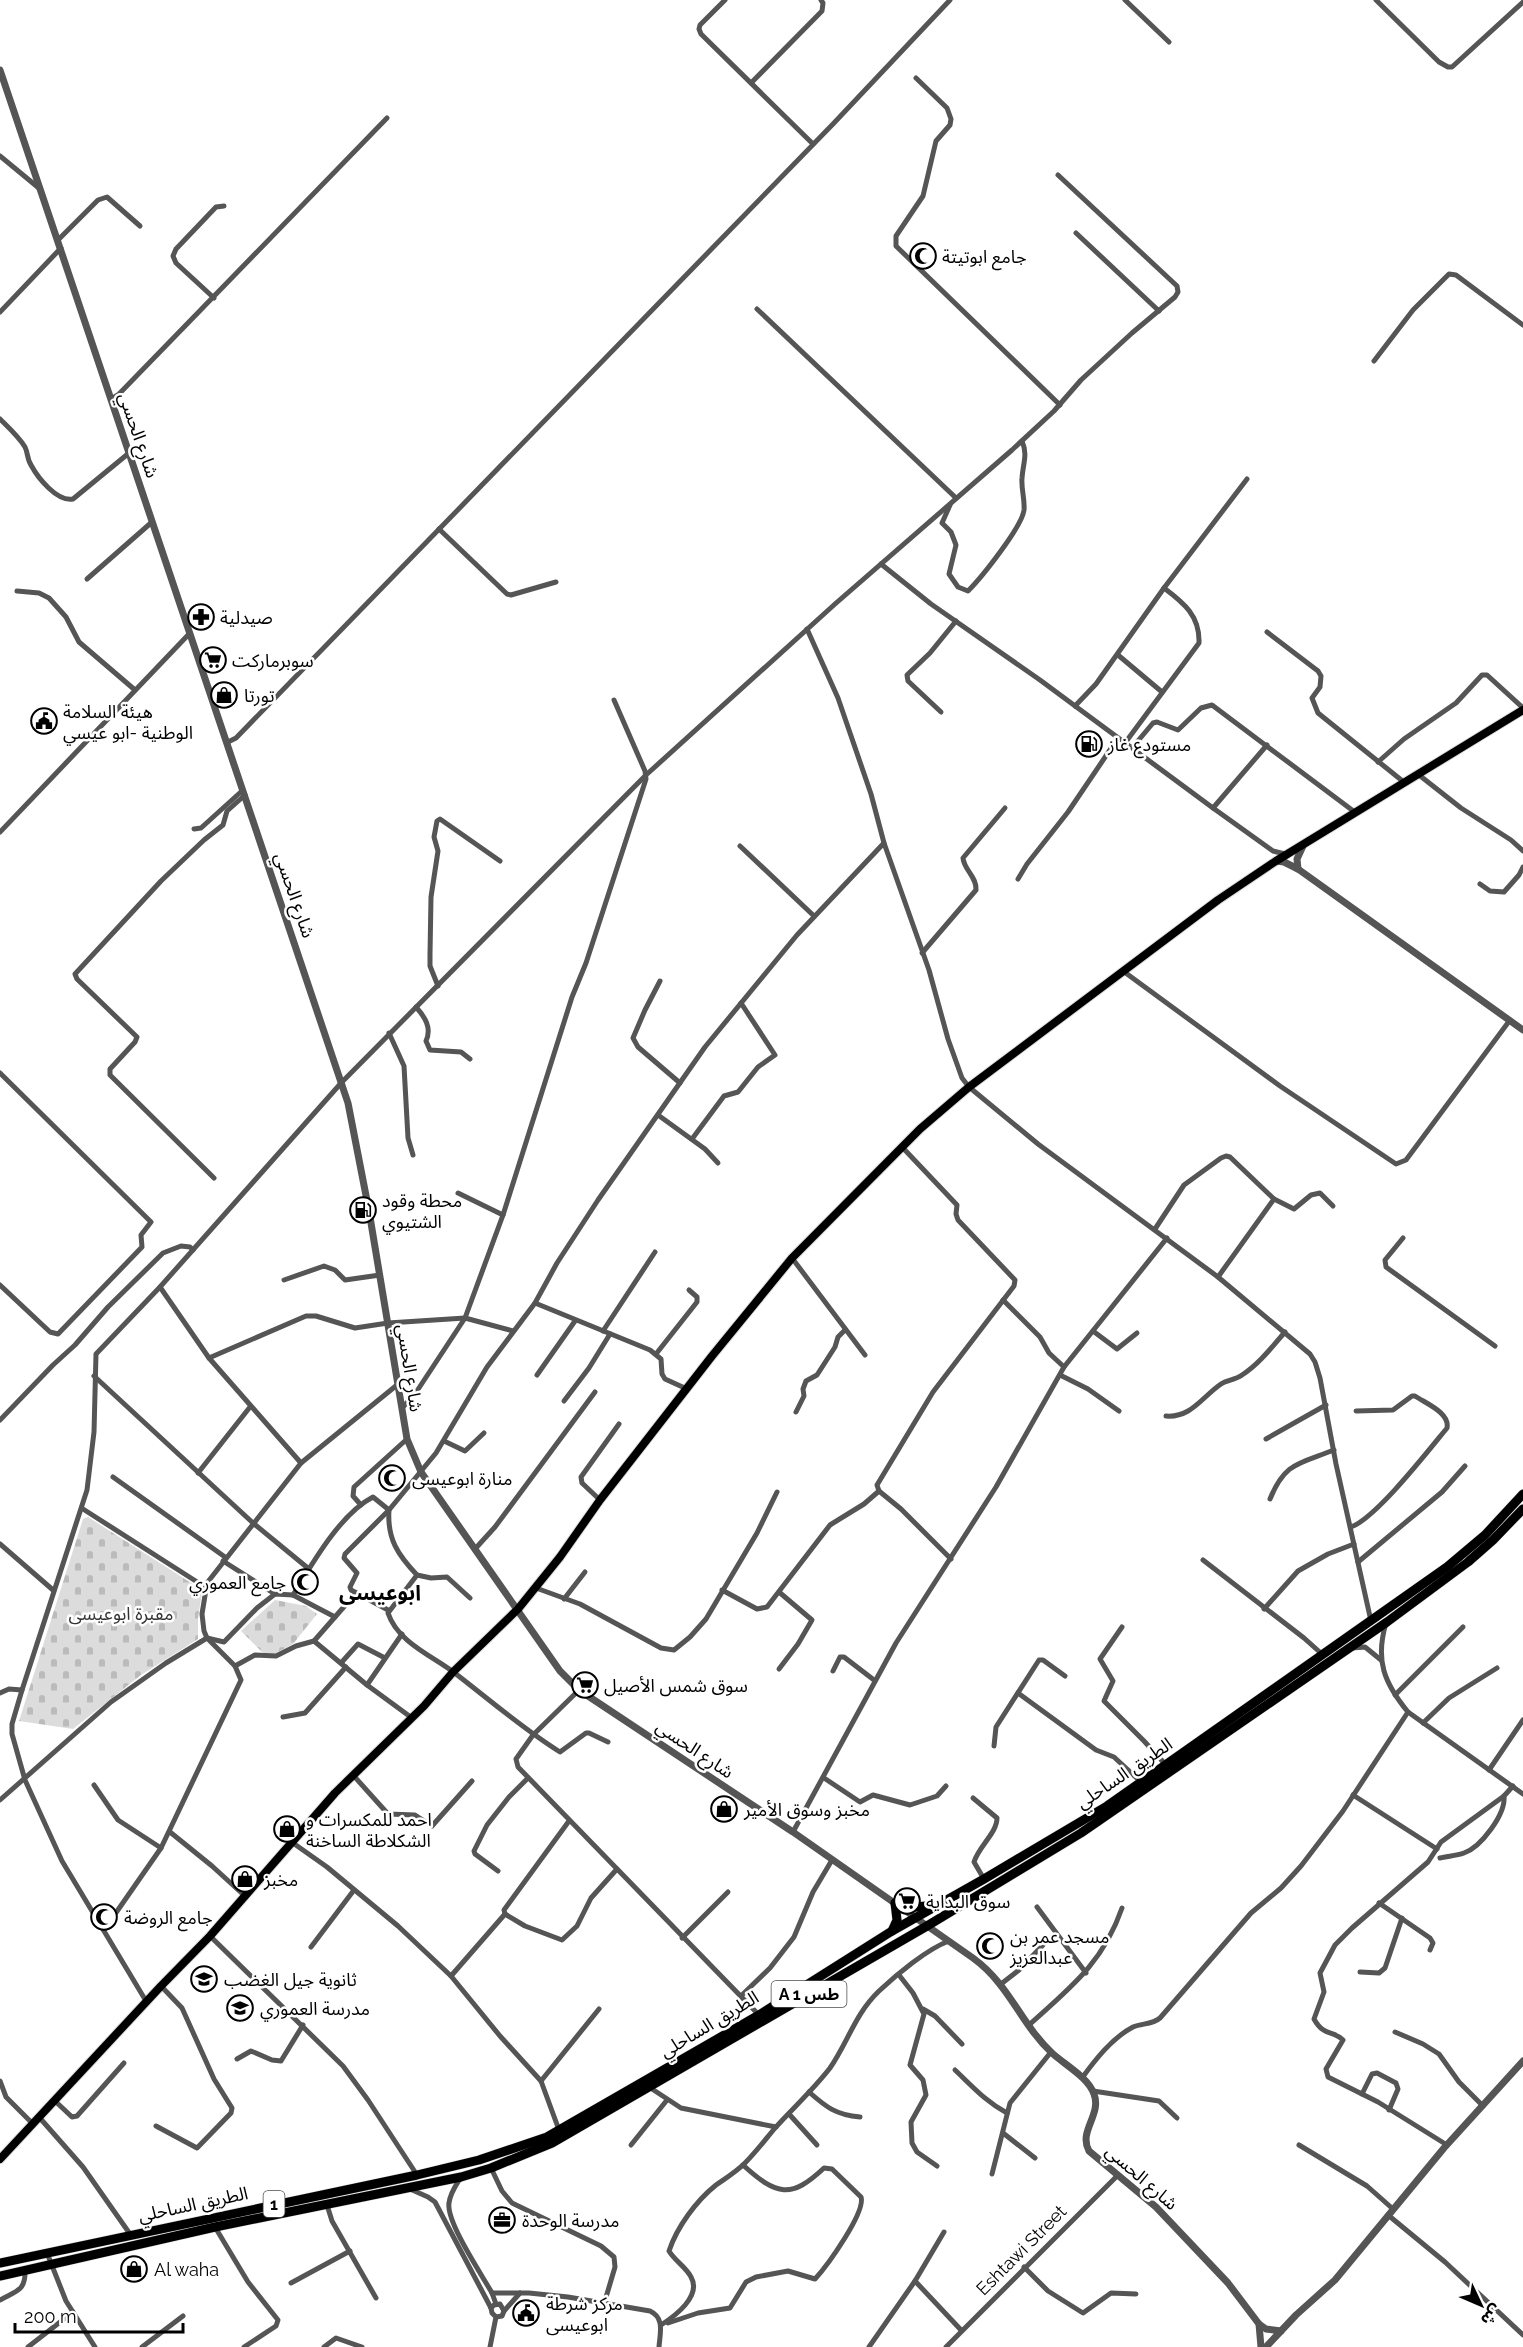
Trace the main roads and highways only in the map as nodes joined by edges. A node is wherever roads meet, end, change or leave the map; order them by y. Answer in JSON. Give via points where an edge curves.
{"nodes":[{"id":1,"x":1523,"y":709,"type":"edge"},
{"id":2,"x":1523,"y":1494,"type":"edge"},
{"id":3,"x":1523,"y":1509,"type":"edge"},
{"id":4,"x":938,"y":1904,"type":"junction"},
{"id":5,"x":892,"y":1931,"type":"junction"},
{"id":6,"x":547,"y":2137,"type":"joint"},
{"id":7,"x":0,"y":2159,"type":"edge"},
{"id":8,"x":0,"y":2263,"type":"edge"},
{"id":9,"x":0,"y":2276,"type":"edge"}],
"edges":[{"from":1,"to":7,"type":"main road","via":[[1203,910],[969,1087],[920,1129],[792,1258],[518,1609],[353,1775],[246,1897]]},
{"from":2,"to":4,"type":"highway","name":"الطريق الساحلي","number":"A 1 طس","via":[[1474,1546],[1323,1655],[1107,1806]]},
{"from":3,"to":9,"type":"highway","name":"الطريق الساحلي","number":"A 1 طس","via":[[1468,1562],[1387,1622],[1091,1826],[927,1926],[552,2143],[461,2177]]},
{"from":4,"to":5,"type":"highway","name":"الطريق الساحلي","number":"A 1 طس"},
{"from":4,"to":5,"type":"highway","via":[[916,1907],[895,1903],[897,1920]]},
{"from":5,"to":6,"type":"highway","name":"الطريق الساحلي","number":"A 1 طس","via":[[759,2015]]},
{"from":6,"to":8,"type":"highway","name":"الطريق الساحلي","number":"1","via":[[417,2175]]}]}
